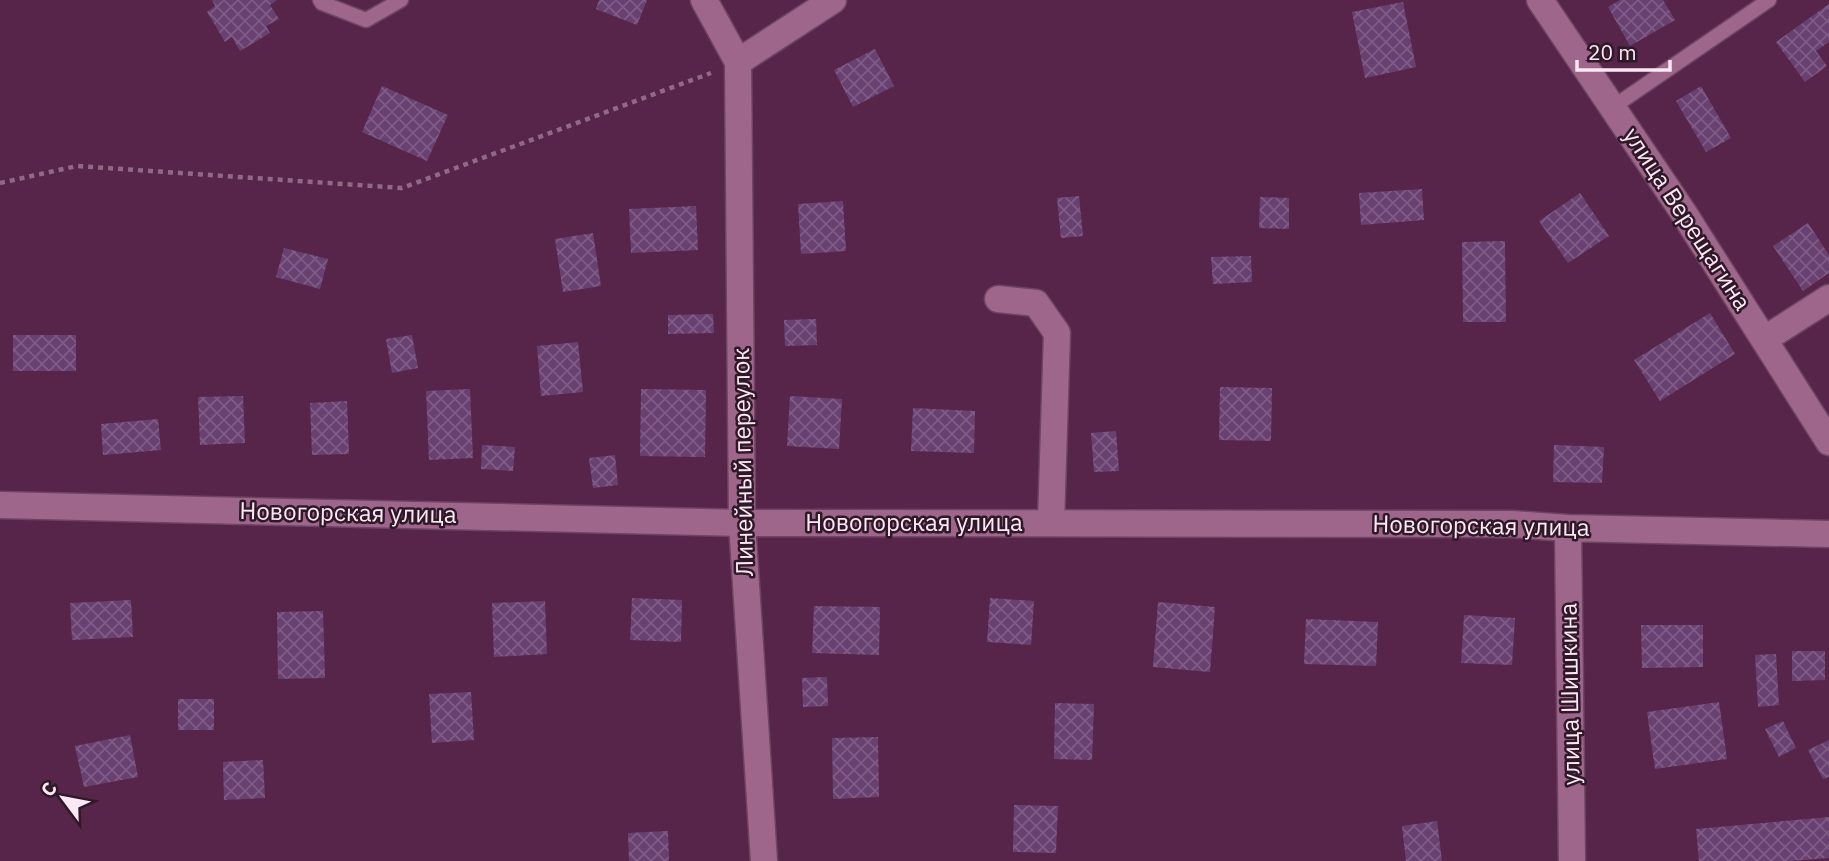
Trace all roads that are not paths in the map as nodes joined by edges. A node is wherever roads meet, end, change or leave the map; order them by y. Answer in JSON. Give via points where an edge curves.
{"nodes":[{"id":1,"x":320,"y":0,"type":"edge"},
{"id":2,"x":401,"y":0,"type":"edge"},
{"id":3,"x":704,"y":0,"type":"edge"},
{"id":4,"x":833,"y":0,"type":"edge"},
{"id":5,"x":1540,"y":0,"type":"edge"},
{"id":6,"x":1769,"y":0,"type":"edge"},
{"id":7,"x":738,"y":62,"type":"junction"},
{"id":8,"x":1613,"y":107,"type":"junction"},
{"id":9,"x":1829,"y":298,"type":"edge"},
{"id":10,"x":998,"y":299,"type":"dead end"},
{"id":11,"x":1765,"y":339,"type":"junction"},
{"id":12,"x":1829,"y":442,"type":"edge"},
{"id":13,"x":0,"y":505,"type":"edge"},
{"id":14,"x":742,"y":523,"type":"junction"},
{"id":15,"x":1051,"y":523,"type":"junction"},
{"id":16,"x":1568,"y":528,"type":"junction"},
{"id":17,"x":1829,"y":534,"type":"edge"},
{"id":18,"x":764,"y":861,"type":"edge"},
{"id":19,"x":1572,"y":861,"type":"edge"}],
"edges":[{"from":1,"to":2,"type":"lane","via":[[366,20]]},
{"from":3,"to":7,"type":"street"},
{"from":4,"to":7,"type":"street"},
{"from":5,"to":8,"type":"street","name":"улица Верещагина"},
{"from":6,"to":8,"type":"lane"},
{"from":7,"to":14,"type":"street","name":"Линейный переулок"},
{"from":8,"to":11,"type":"street","name":"улица Верещагина"},
{"from":9,"to":11,"type":"street"},
{"from":10,"to":15,"type":"street","via":[[1036,303],[1057,333]]},
{"from":11,"to":12,"type":"street","name":"улица Верещагина"},
{"from":13,"to":14,"type":"street","name":"Новогорская улица"},
{"from":14,"to":15,"type":"street","name":"Новогорская улица"},
{"from":14,"to":18,"type":"street","name":"Линейный переулок"},
{"from":15,"to":16,"type":"street","name":"Новогорская улица"},
{"from":16,"to":17,"type":"street","name":"Новогорская улица"},
{"from":16,"to":19,"type":"street","name":"улица Шишкина"}]}
